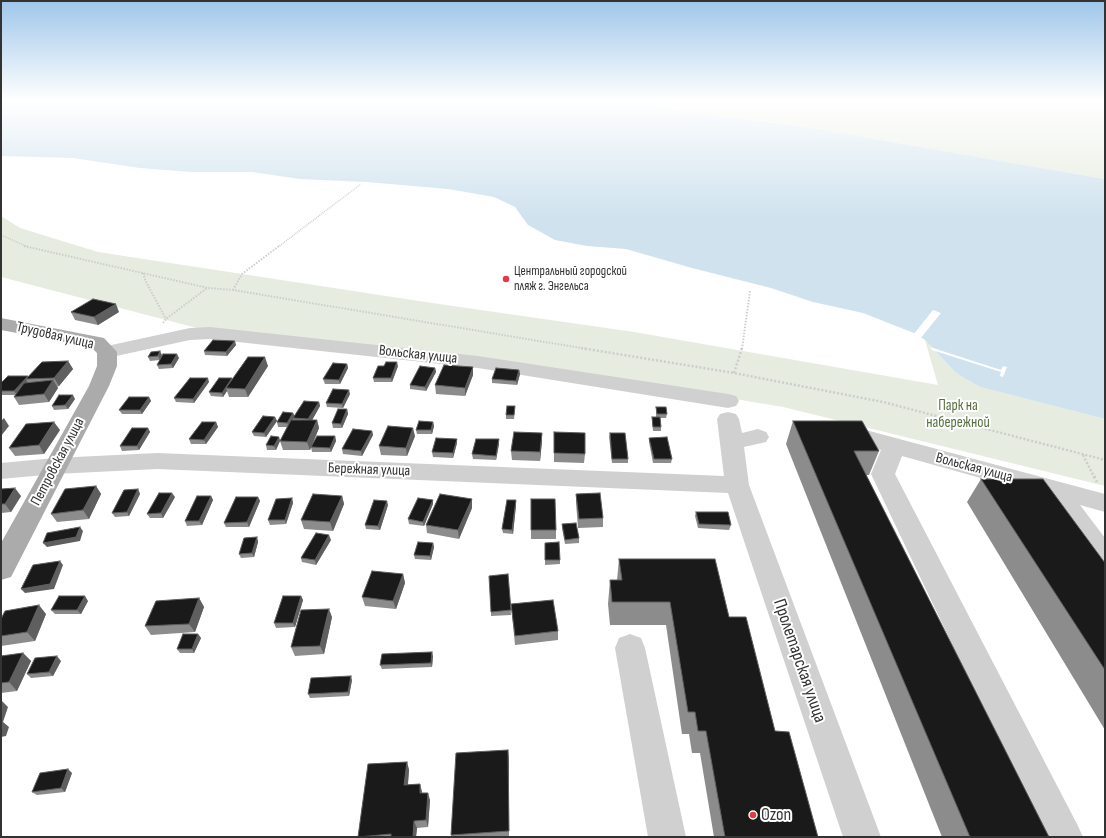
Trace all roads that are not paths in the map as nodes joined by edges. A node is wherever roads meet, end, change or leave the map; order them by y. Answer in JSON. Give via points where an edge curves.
{"nodes":[{"id":1,"x":1,"y":324,"type":"edge"},
{"id":2,"x":107,"y":352,"type":"junction"},
{"id":3,"x":728,"y":410,"type":"joint"},
{"id":4,"x":758,"y":437,"type":"dead end"},
{"id":5,"x":862,"y":437,"type":"edge"},
{"id":6,"x":732,"y":442,"type":"junction"},
{"id":7,"x":892,"y":446,"type":"junction"},
{"id":8,"x":55,"y":466,"type":"junction"},
{"id":9,"x":1,"y":471,"type":"edge"},
{"id":10,"x":737,"y":485,"type":"junction"},
{"id":11,"x":1054,"y":490,"type":"junction"},
{"id":12,"x":1101,"y":494,"type":"edge"},
{"id":13,"x":1105,"y":558,"type":"edge"},
{"id":14,"x":1,"y":569,"type":"edge"},
{"id":15,"x":630,"y":648,"type":"dead end"},
{"id":16,"x":667,"y":837,"type":"edge"},
{"id":17,"x":862,"y":837,"type":"edge"},
{"id":18,"x":1064,"y":837,"type":"edge"}],
"edges":[{"from":1,"to":2,"type":"main road","name":"Трудовая улица","via":[[96,342]]},
{"from":2,"to":3,"type":"street","name":"Вольская улица","via":[[190,334],[210,333],[478,362]]},
{"from":2,"to":8,"type":"main road","name":"Петровская улица","via":[[107,366],[99,386]]},
{"from":3,"to":6,"type":"street","name":"Пролетарская улица"},
{"from":4,"to":6,"type":"street"},
{"from":5,"to":7,"type":"street","name":"Вольская улица"},
{"from":6,"to":10,"type":"street","name":"Пролетарская улица"},
{"from":7,"to":11,"type":"street","name":"Вольская улица"},
{"from":7,"to":18,"type":"street","via":[[883,474]]},
{"from":8,"to":9,"type":"street","name":"Бережная улица"},
{"from":8,"to":10,"type":"street","name":"Бережная улица","via":[[157,461]]},
{"from":8,"to":14,"type":"main road","name":"Петровская улица"},
{"from":10,"to":17,"type":"street","name":"Пролетарская улица"},
{"from":11,"to":12,"type":"street","name":"Вольская улица"},
{"from":11,"to":13,"type":"street"},
{"from":15,"to":16,"type":"street"}]}
